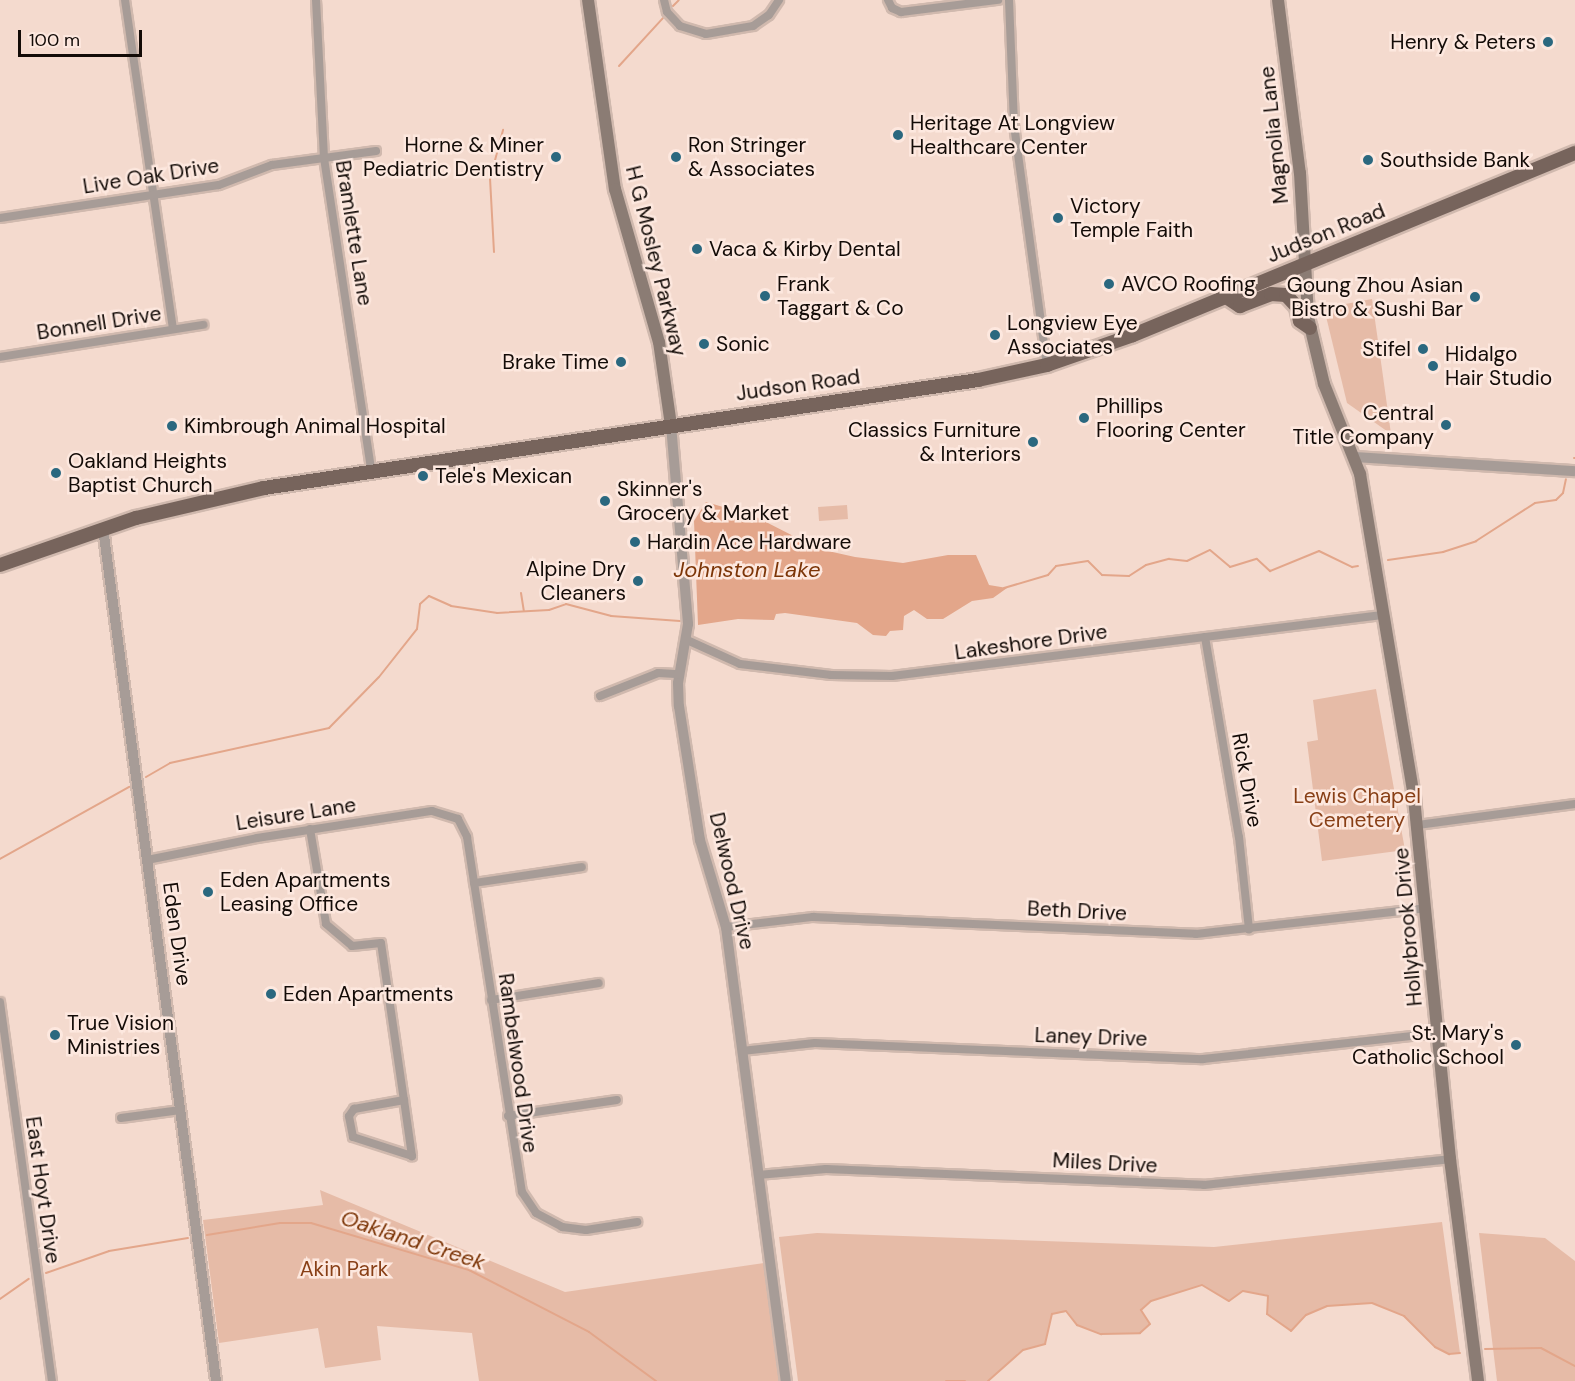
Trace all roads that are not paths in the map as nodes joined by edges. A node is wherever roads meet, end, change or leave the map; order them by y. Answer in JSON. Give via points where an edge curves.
{"nodes":[{"id":1,"x":125,"y":0,"type":"edge"},
{"id":2,"x":316,"y":0,"type":"edge"},
{"id":3,"x":588,"y":0,"type":"edge"},
{"id":4,"x":663,"y":0,"type":"edge"},
{"id":5,"x":779,"y":0,"type":"edge"},
{"id":6,"x":888,"y":0,"type":"edge"},
{"id":7,"x":998,"y":0,"type":"edge"},
{"id":8,"x":1009,"y":0,"type":"edge"},
{"id":9,"x":1278,"y":0,"type":"edge"},
{"id":10,"x":376,"y":151,"type":"dead end"},
{"id":11,"x":1575,"y":153,"type":"edge"},
{"id":12,"x":324,"y":158,"type":"junction"},
{"id":13,"x":153,"y":194,"type":"junction"},
{"id":14,"x":0,"y":218,"type":"edge"},
{"id":15,"x":1303,"y":266,"type":"junction"},
{"id":16,"x":1226,"y":297,"type":"junction"},
{"id":17,"x":203,"y":325,"type":"dead end"},
{"id":18,"x":1310,"y":328,"type":"junction"},
{"id":19,"x":172,"y":329,"type":"junction"},
{"id":20,"x":0,"y":357,"type":"edge"},
{"id":21,"x":1047,"y":365,"type":"junction"},
{"id":22,"x":672,"y":426,"type":"junction"},
{"id":23,"x":1356,"y":457,"type":"junction"},
{"id":24,"x":371,"y":470,"type":"junction"},
{"id":25,"x":1575,"y":471,"type":"edge"},
{"id":26,"x":103,"y":528,"type":"junction"},
{"id":27,"x":0,"y":565,"type":"edge"},
{"id":28,"x":1384,"y":615,"type":"junction"},
{"id":29,"x":1205,"y":637,"type":"junction"},
{"id":30,"x":687,"y":640,"type":"junction"},
{"id":31,"x":680,"y":674,"type":"junction"},
{"id":32,"x":600,"y":696,"type":"dead end"},
{"id":33,"x":1575,"y":804,"type":"edge"},
{"id":34,"x":451,"y":815,"type":"joint"},
{"id":35,"x":1418,"y":825,"type":"junction"},
{"id":36,"x":310,"y":829,"type":"junction"},
{"id":37,"x":147,"y":860,"type":"junction"},
{"id":38,"x":582,"y":867,"type":"dead end"},
{"id":39,"x":474,"y":883,"type":"junction"},
{"id":40,"x":1426,"y":909,"type":"junction"},
{"id":41,"x":726,"y":927,"type":"junction"},
{"id":42,"x":1249,"y":929,"type":"junction"},
{"id":43,"x":598,"y":983,"type":"dead end"},
{"id":44,"x":491,"y":999,"type":"junction"},
{"id":45,"x":0,"y":1002,"type":"edge"},
{"id":46,"x":1438,"y":1034,"type":"junction"},
{"id":47,"x":742,"y":1051,"type":"junction"},
{"id":48,"x":404,"y":1100,"type":"junction"},
{"id":49,"x":617,"y":1100,"type":"dead end"},
{"id":50,"x":180,"y":1110,"type":"junction"},
{"id":51,"x":508,"y":1116,"type":"junction"},
{"id":52,"x":121,"y":1118,"type":"dead end"},
{"id":53,"x":1450,"y":1159,"type":"junction"},
{"id":54,"x":758,"y":1175,"type":"junction"},
{"id":55,"x":637,"y":1222,"type":"dead end"},
{"id":56,"x":52,"y":1381,"type":"edge"},
{"id":57,"x":216,"y":1381,"type":"edge"},
{"id":58,"x":786,"y":1381,"type":"edge"},
{"id":59,"x":1478,"y":1381,"type":"edge"}],
"edges":[{"from":1,"to":13,"type":"street"},
{"from":2,"to":12,"type":"street","name":"Bramlette Lane"},
{"from":3,"to":22,"type":"main road","name":"H G Mosley Parkway","via":[[617,198],[658,342]]},
{"from":4,"to":5,"type":"street","via":[[667,12],[680,26],[706,34],[753,26],[771,13]]},
{"from":6,"to":7,"type":"street","via":[[892,8],[901,12]]},
{"from":8,"to":21,"type":"street","via":[[1014,124]]},
{"from":9,"to":15,"type":"main road","name":"Magnolia Lane","via":[[1300,173]]},
{"from":10,"to":12,"type":"street","name":"Live Oak Drive"},
{"from":11,"to":15,"type":"main road","name":"Judson Road"},
{"from":12,"to":13,"type":"street","name":"Live Oak Drive","via":[[265,167],[219,185]]},
{"from":12,"to":24,"type":"street","name":"Bramlette Lane"},
{"from":13,"to":14,"type":"street","name":"Live Oak Drive"},
{"from":13,"to":19,"type":"street"},
{"from":15,"to":16,"type":"main road","name":"Judson Road"},
{"from":15,"to":18,"type":"main road","name":"Hollybrook Drive"},
{"from":16,"to":18,"type":"main road","via":[[1240,306],[1271,294],[1286,295],[1297,307],[1300,321]]},
{"from":16,"to":21,"type":"main road","name":"Judson Road"},
{"from":17,"to":19,"type":"street","name":"Bonnell Drive"},
{"from":18,"to":23,"type":"main road","name":"Hollybrook Drive","via":[[1327,394]]},
{"from":19,"to":20,"type":"street","name":"Bonnell Drive"},
{"from":21,"to":22,"type":"main road","name":"Judson Road","via":[[978,380]]},
{"from":22,"to":24,"type":"main road","name":"Judson Road"},
{"from":22,"to":30,"type":"street","name":"Delwood Drive"},
{"from":23,"to":25,"type":"street"},
{"from":23,"to":28,"type":"main road","name":"Hollybrook Drive"},
{"from":24,"to":26,"type":"main road","name":"Judson Road","via":[[210,498]]},
{"from":26,"to":27,"type":"main road","name":"Judson Road"},
{"from":26,"to":37,"type":"street","name":"Eden Drive"},
{"from":28,"to":29,"type":"street","name":"Lakeshore Drive"},
{"from":28,"to":35,"type":"main road","name":"Hollybrook Drive"},
{"from":29,"to":30,"type":"street","name":"Lakeshore Drive","via":[[947,672],[876,676],[740,664]]},
{"from":29,"to":42,"type":"street","name":"Rick Drive","via":[[1239,837]]},
{"from":30,"to":31,"type":"street","name":"Delwood Drive"},
{"from":31,"to":32,"type":"street","via":[[658,673]]},
{"from":31,"to":41,"type":"street","name":"Delwood Drive","via":[[680,706],[698,831]]},
{"from":33,"to":35,"type":"street"},
{"from":34,"to":36,"type":"street","name":"Leisure Lane","via":[[432,812]]},
{"from":34,"to":39,"type":"street","name":"Rambelwood Drive","via":[[465,830]]},
{"from":35,"to":40,"type":"main road","name":"Hollybrook Drive"},
{"from":36,"to":37,"type":"street","name":"Leisure Lane"},
{"from":36,"to":48,"type":"street","via":[[326,924],[352,946],[381,943]]},
{"from":37,"to":50,"type":"street","name":"Eden Drive"},
{"from":38,"to":39,"type":"street"},
{"from":39,"to":44,"type":"street","name":"Rambelwood Drive"},
{"from":40,"to":42,"type":"street","name":"Beth Drive"},
{"from":40,"to":46,"type":"main road","name":"Hollybrook Drive"},
{"from":41,"to":42,"type":"street","name":"Beth Drive","via":[[813,917],[1185,934]]},
{"from":41,"to":47,"type":"street","name":"Delwood Drive"},
{"from":43,"to":44,"type":"street"},
{"from":44,"to":51,"type":"street","name":"Rambelwood Drive"},
{"from":45,"to":56,"type":"street","name":"East Hoyt Drive"},
{"from":46,"to":47,"type":"street","name":"Laney Drive","via":[[1203,1059],[815,1043]]},
{"from":46,"to":53,"type":"main road","name":"Hollybrook Drive"},
{"from":47,"to":54,"type":"street","name":"Delwood Drive"},
{"from":48,"to":48,"type":"street","via":[[354,1109],[349,1116],[353,1137],[412,1156]]},
{"from":49,"to":51,"type":"street"},
{"from":50,"to":52,"type":"street"},
{"from":50,"to":57,"type":"street","name":"Eden Drive"},
{"from":51,"to":55,"type":"street","name":"Rambelwood Drive","via":[[522,1192],[541,1217],[557,1226],[578,1230]]},
{"from":53,"to":54,"type":"street","name":"Miles Drive","via":[[1198,1185],[826,1169]]},
{"from":53,"to":59,"type":"main road","name":"Hollybrook Drive"},
{"from":54,"to":58,"type":"street","name":"Delwood Drive"}]}
